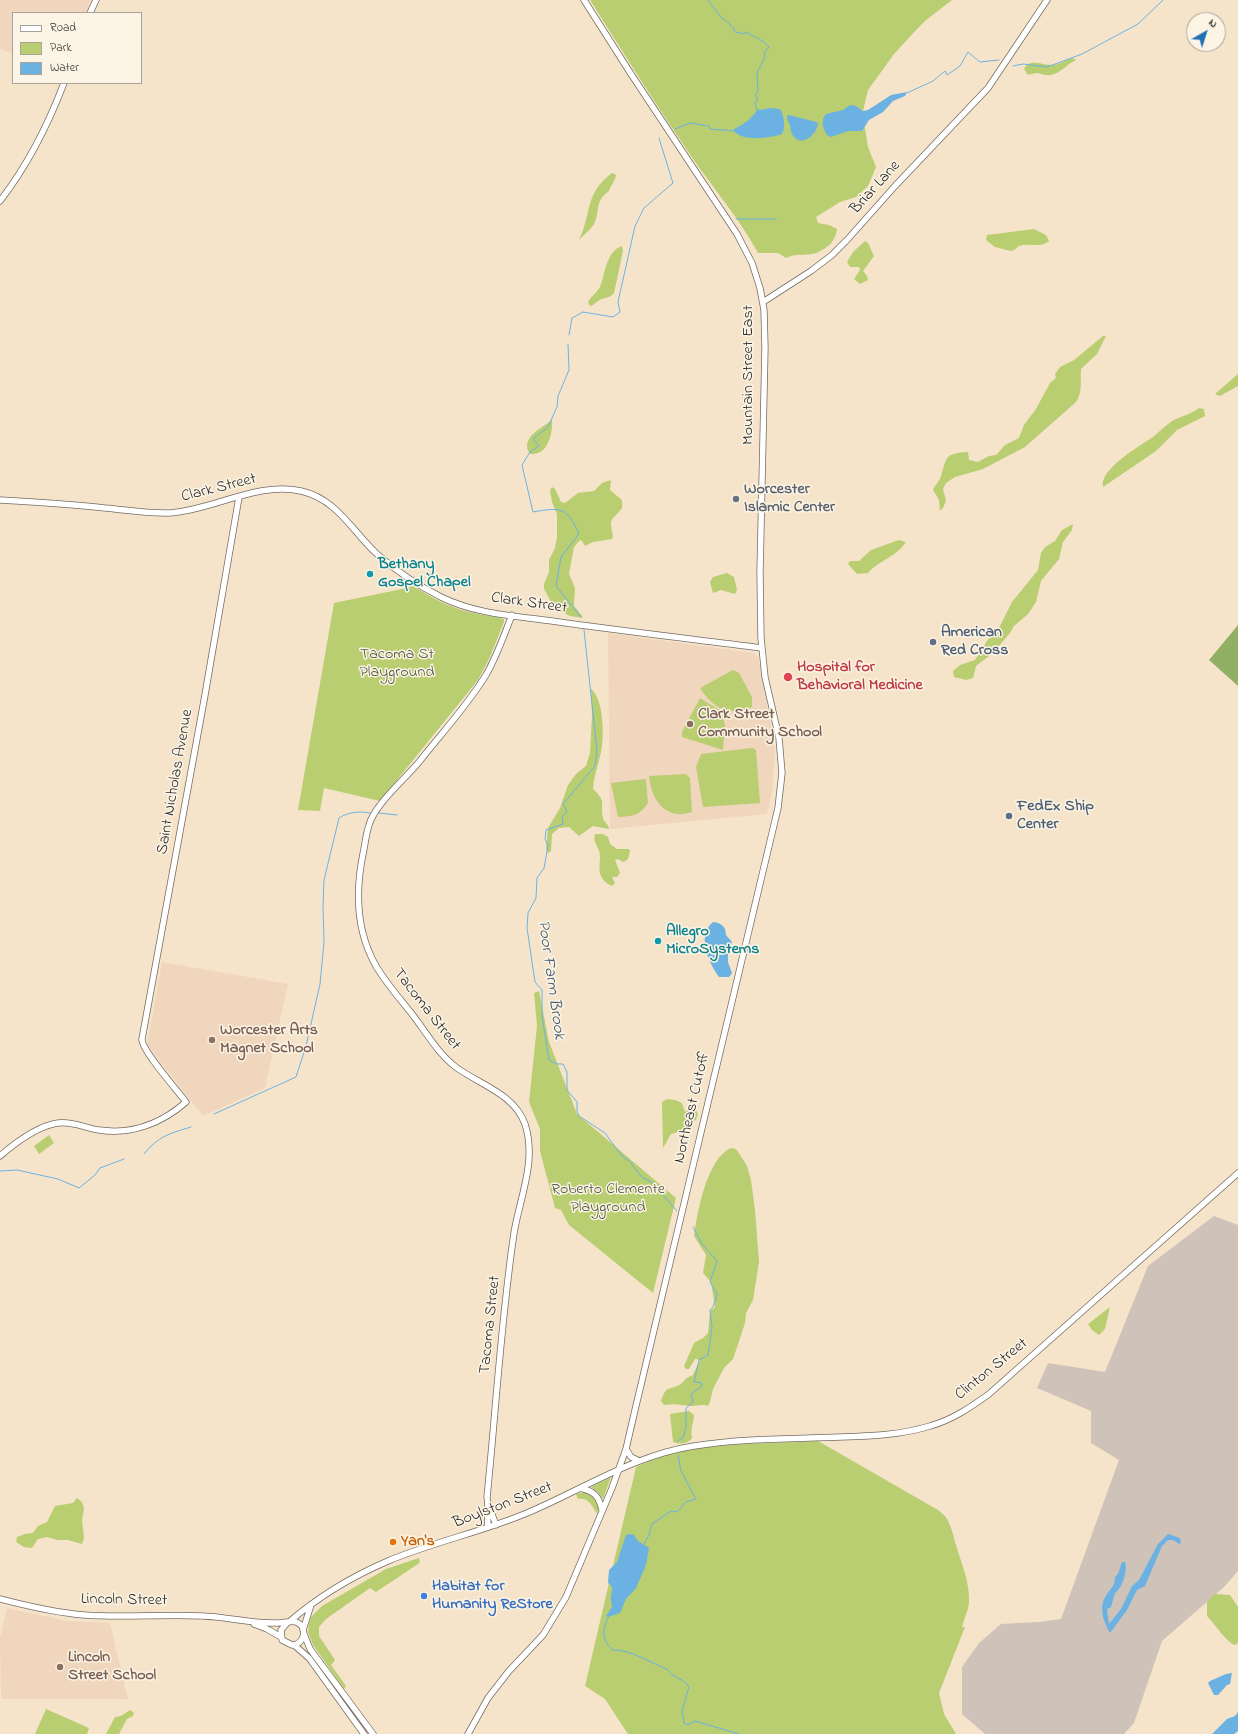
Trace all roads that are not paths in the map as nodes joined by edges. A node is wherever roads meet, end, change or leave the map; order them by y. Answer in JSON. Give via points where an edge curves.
{"nodes":[{"id":1,"x":96,"y":0,"type":"edge"},
{"id":2,"x":584,"y":0,"type":"edge"},
{"id":3,"x":1047,"y":0,"type":"edge"},
{"id":4,"x":90,"y":12,"type":"edge"},
{"id":5,"x":64,"y":84,"type":"edge"},
{"id":6,"x":0,"y":201,"type":"edge"},
{"id":7,"x":763,"y":302,"type":"junction"},
{"id":8,"x":239,"y":497,"type":"junction"},
{"id":9,"x":0,"y":500,"type":"edge"},
{"id":10,"x":512,"y":615,"type":"junction"},
{"id":11,"x":762,"y":648,"type":"junction"},
{"id":12,"x":779,"y":799,"type":"joint"},
{"id":13,"x":0,"y":1156,"type":"edge"},
{"id":14,"x":1238,"y":1173,"type":"edge"},
{"id":15,"x":626,"y":1449,"type":"junction"},
{"id":16,"x":639,"y":1461,"type":"junction"},
{"id":17,"x":619,"y":1470,"type":"junction"},
{"id":18,"x":580,"y":1488,"type":"junction"},
{"id":19,"x":488,"y":1504,"type":"junction"},
{"id":20,"x":602,"y":1510,"type":"junction"},
{"id":21,"x":496,"y":1525,"type":"junction"},
{"id":22,"x":488,"y":1527,"type":"junction"},
{"id":23,"x":0,"y":1599,"type":"edge"},
{"id":24,"x":311,"y":1604,"type":"junction"},
{"id":25,"x":248,"y":1621,"type":"junction"},
{"id":26,"x":288,"y":1622,"type":"junction"},
{"id":27,"x":304,"y":1631,"type":"junction"},
{"id":28,"x":282,"y":1639,"type":"junction"},
{"id":29,"x":294,"y":1645,"type":"junction"},
{"id":30,"x":342,"y":1698,"type":"junction"},
{"id":31,"x":356,"y":1712,"type":"junction"},
{"id":32,"x":351,"y":1716,"type":"junction"},
{"id":33,"x":364,"y":1734,"type":"edge"},
{"id":34,"x":373,"y":1734,"type":"edge"},
{"id":35,"x":468,"y":1734,"type":"edge"}],
"edges":[{"from":1,"to":4,"type":"main road"},
{"from":2,"to":7,"type":"main road","name":"Mountain Street East","via":[[738,234],[752,264]]},
{"from":3,"to":7,"type":"main road","name":"Briar Lane","via":[[996,77],[977,100],[832,255],[808,274]]},
{"from":5,"to":6,"type":"main road","via":[[40,139]]},
{"from":7,"to":11,"type":"main road","name":"Mountain Street East","via":[[765,348],[760,592]]},
{"from":8,"to":9,"type":"main road","name":"Clark Street","via":[[196,509],[160,513]]},
{"from":8,"to":10,"type":"main road","name":"Clark Street","via":[[284,489],[312,494],[336,508],[379,556],[424,587],[465,607]]},
{"from":8,"to":13,"type":"main road","name":"Saint Nicholas Avenue","via":[[142,1040],[158,1067],[186,1102],[160,1120],[134,1129],[112,1131],[69,1122],[53,1124],[24,1138]]},
{"from":10,"to":11,"type":"main road","name":"Clark Street"},
{"from":10,"to":19,"type":"main road","name":"Tacoma Street","via":[[491,665],[475,691],[371,820],[359,877],[358,899],[365,943],[382,975],[444,1056],[456,1067],[506,1098],[514,1105],[525,1125],[529,1148],[528,1167],[513,1245]]},
{"from":11,"to":12,"type":"main road","name":"Mountain Street East","via":[[781,750]]},
{"from":12,"to":15,"type":"main road","name":"Northeast Cutoff"},
{"from":14,"to":16,"type":"main road","name":"Clinton Street","via":[[990,1392],[957,1415],[932,1426],[906,1433],[720,1442],[679,1448]]},
{"from":15,"to":16,"type":"main road","via":[[631,1458]]},
{"from":15,"to":17,"type":"main road","name":"Northeast Cutoff"},
{"from":16,"to":17,"type":"main road","name":"Boylston Street"},
{"from":17,"to":18,"type":"main road","name":"Boylston Street"},
{"from":17,"to":20,"type":"main road","name":"Northeast Cutoff"},
{"from":18,"to":20,"type":"main road","via":[[595,1493]]},
{"from":18,"to":21,"type":"main road","name":"Boylston Street"},
{"from":19,"to":21,"type":"main road","name":"Tacoma Street"},
{"from":19,"to":22,"type":"main road","name":"Tacoma Street"},
{"from":20,"to":35,"type":"main road","name":"Northeast Cutoff","via":[[574,1581],[557,1615],[540,1640],[509,1671],[488,1698]]},
{"from":21,"to":22,"type":"main road","name":"Boylston Street"},
{"from":22,"to":24,"type":"main road","name":"Boylston Street","via":[[388,1561]]},
{"from":23,"to":25,"type":"main road","name":"Lincoln Street","via":[[84,1615],[201,1616]]},
{"from":24,"to":26,"type":"main road","name":"Boylston Street"},
{"from":24,"to":27,"type":"main road"},
{"from":25,"to":26,"type":"main road","name":"Lincoln Street"},
{"from":25,"to":28,"type":"main road","name":"Lincoln Street"},
{"from":26,"to":27,"type":"main road","via":[[297,1622]]},
{"from":26,"to":28,"type":"main road","via":[[281,1630]]},
{"from":27,"to":29,"type":"main road","via":[[302,1640]]},
{"from":27,"to":30,"type":"main road","via":[[310,1649]]},
{"from":28,"to":29,"type":"main road"},
{"from":29,"to":30,"type":"main road","via":[[309,1658]]},
{"from":30,"to":31,"type":"main road"},
{"from":30,"to":32,"type":"main road"},
{"from":31,"to":32,"type":"main road"},
{"from":31,"to":34,"type":"main road"},
{"from":32,"to":33,"type":"main road"}]}
